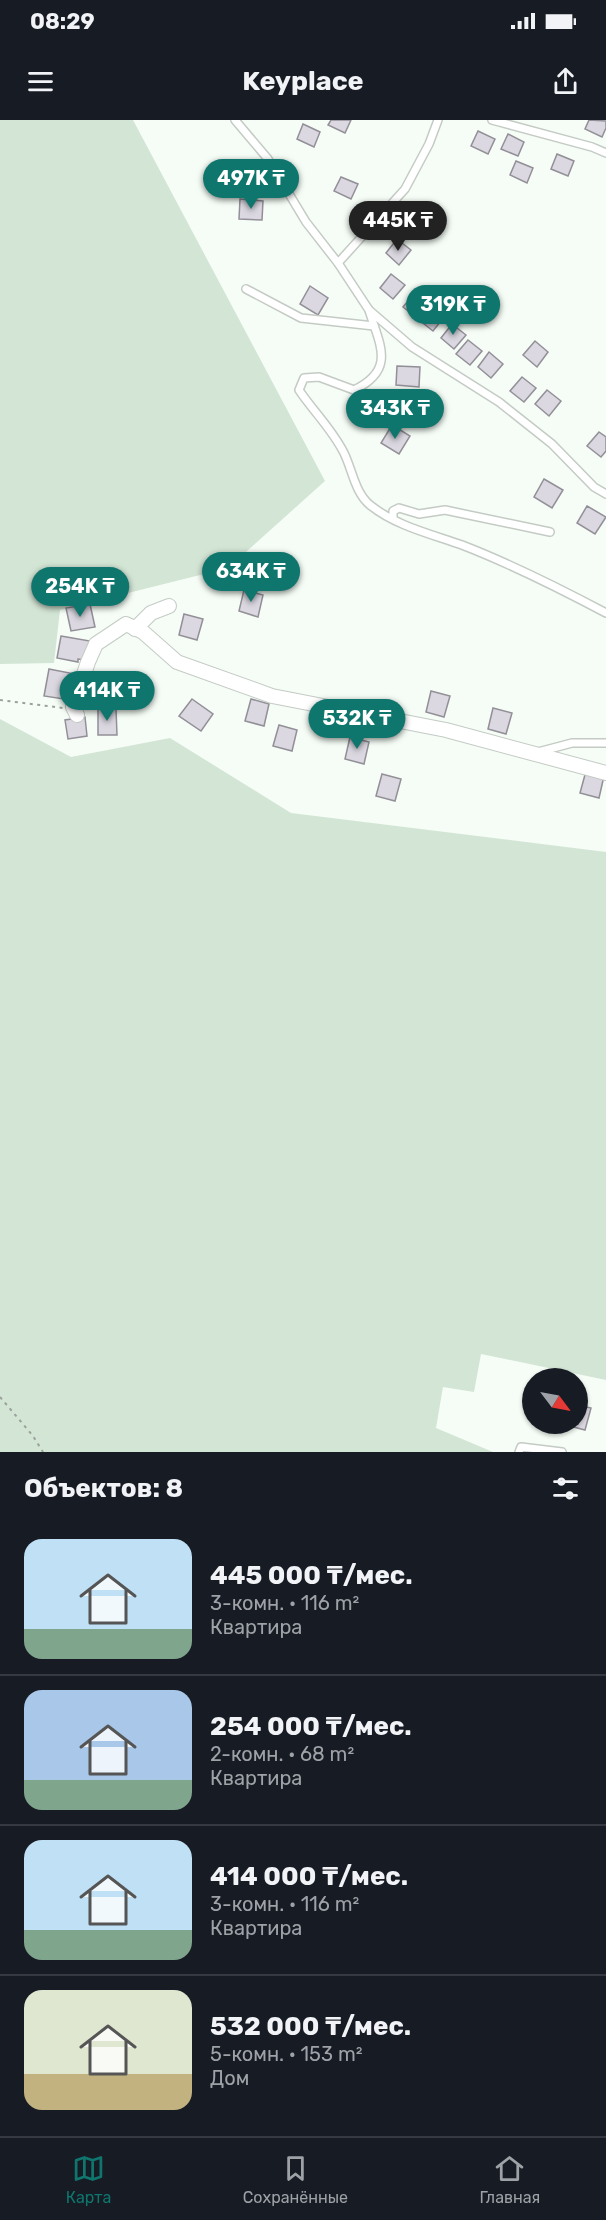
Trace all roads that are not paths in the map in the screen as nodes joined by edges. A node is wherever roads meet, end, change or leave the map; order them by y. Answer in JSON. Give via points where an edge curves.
{"nodes":[{"id":1,"x":235,"y":120,"type":"edge"},
{"id":2,"x":438,"y":120,"type":"edge"},
{"id":3,"x":492,"y":120,"type":"edge"},
{"id":4,"x":606,"y":153,"type":"edge"},
{"id":5,"x":338,"y":263,"type":"junction"},
{"id":6,"x":246,"y":289,"type":"dead end"},
{"id":7,"x":369,"y":310,"type":"junction"},
{"id":8,"x":374,"y":326,"type":"junction"},
{"id":9,"x":606,"y":494,"type":"edge"},
{"id":10,"x":393,"y":518,"type":"junction"},
{"id":11,"x":550,"y":532,"type":"dead end"},
{"id":12,"x":169,"y":606,"type":"dead end"},
{"id":13,"x":606,"y":613,"type":"edge"},
{"id":14,"x":135,"y":629,"type":"junction"},
{"id":15,"x":75,"y":711,"type":"road end"},
{"id":16,"x":606,"y":743,"type":"edge"},
{"id":17,"x":532,"y":754,"type":"junction"},
{"id":18,"x":606,"y":773,"type":"edge"},
{"id":19,"x":519,"y":1452,"type":"edge"},
{"id":20,"x":562,"y":1452,"type":"edge"}],
"edges":[{"from":1,"to":5,"type":"lane","via":[[268,159],[306,222]]},
{"from":2,"to":5,"type":"lane","via":[[405,189]]},
{"from":3,"to":4,"type":"lane"},
{"from":5,"to":7,"type":"lane"},
{"from":6,"to":8,"type":"lane","via":[[301,318]]},
{"from":7,"to":8,"type":"lane"},
{"from":7,"to":9,"type":"lane","via":[[412,347],[499,402]]},
{"from":8,"to":10,"type":"lane","via":[[383,349],[370,382],[354,390],[319,378],[304,378],[299,390],[344,453],[356,485],[369,504]]},
{"from":10,"to":11,"type":"lane","via":[[393,512],[399,508],[419,514],[445,510]]},
{"from":10,"to":13,"type":"lane","via":[[540,579]]},
{"from":12,"to":14,"type":"street","via":[[151,613]]},
{"from":14,"to":15,"type":"street","via":[[126,624],[96,644]]},
{"from":14,"to":17,"type":"street","via":[[177,662],[273,696],[446,730]]},
{"from":16,"to":17,"type":"lane","via":[[572,743]]},
{"from":17,"to":18,"type":"street"},
{"from":19,"to":20,"type":"lane","via":[[521,1447]]}]}
